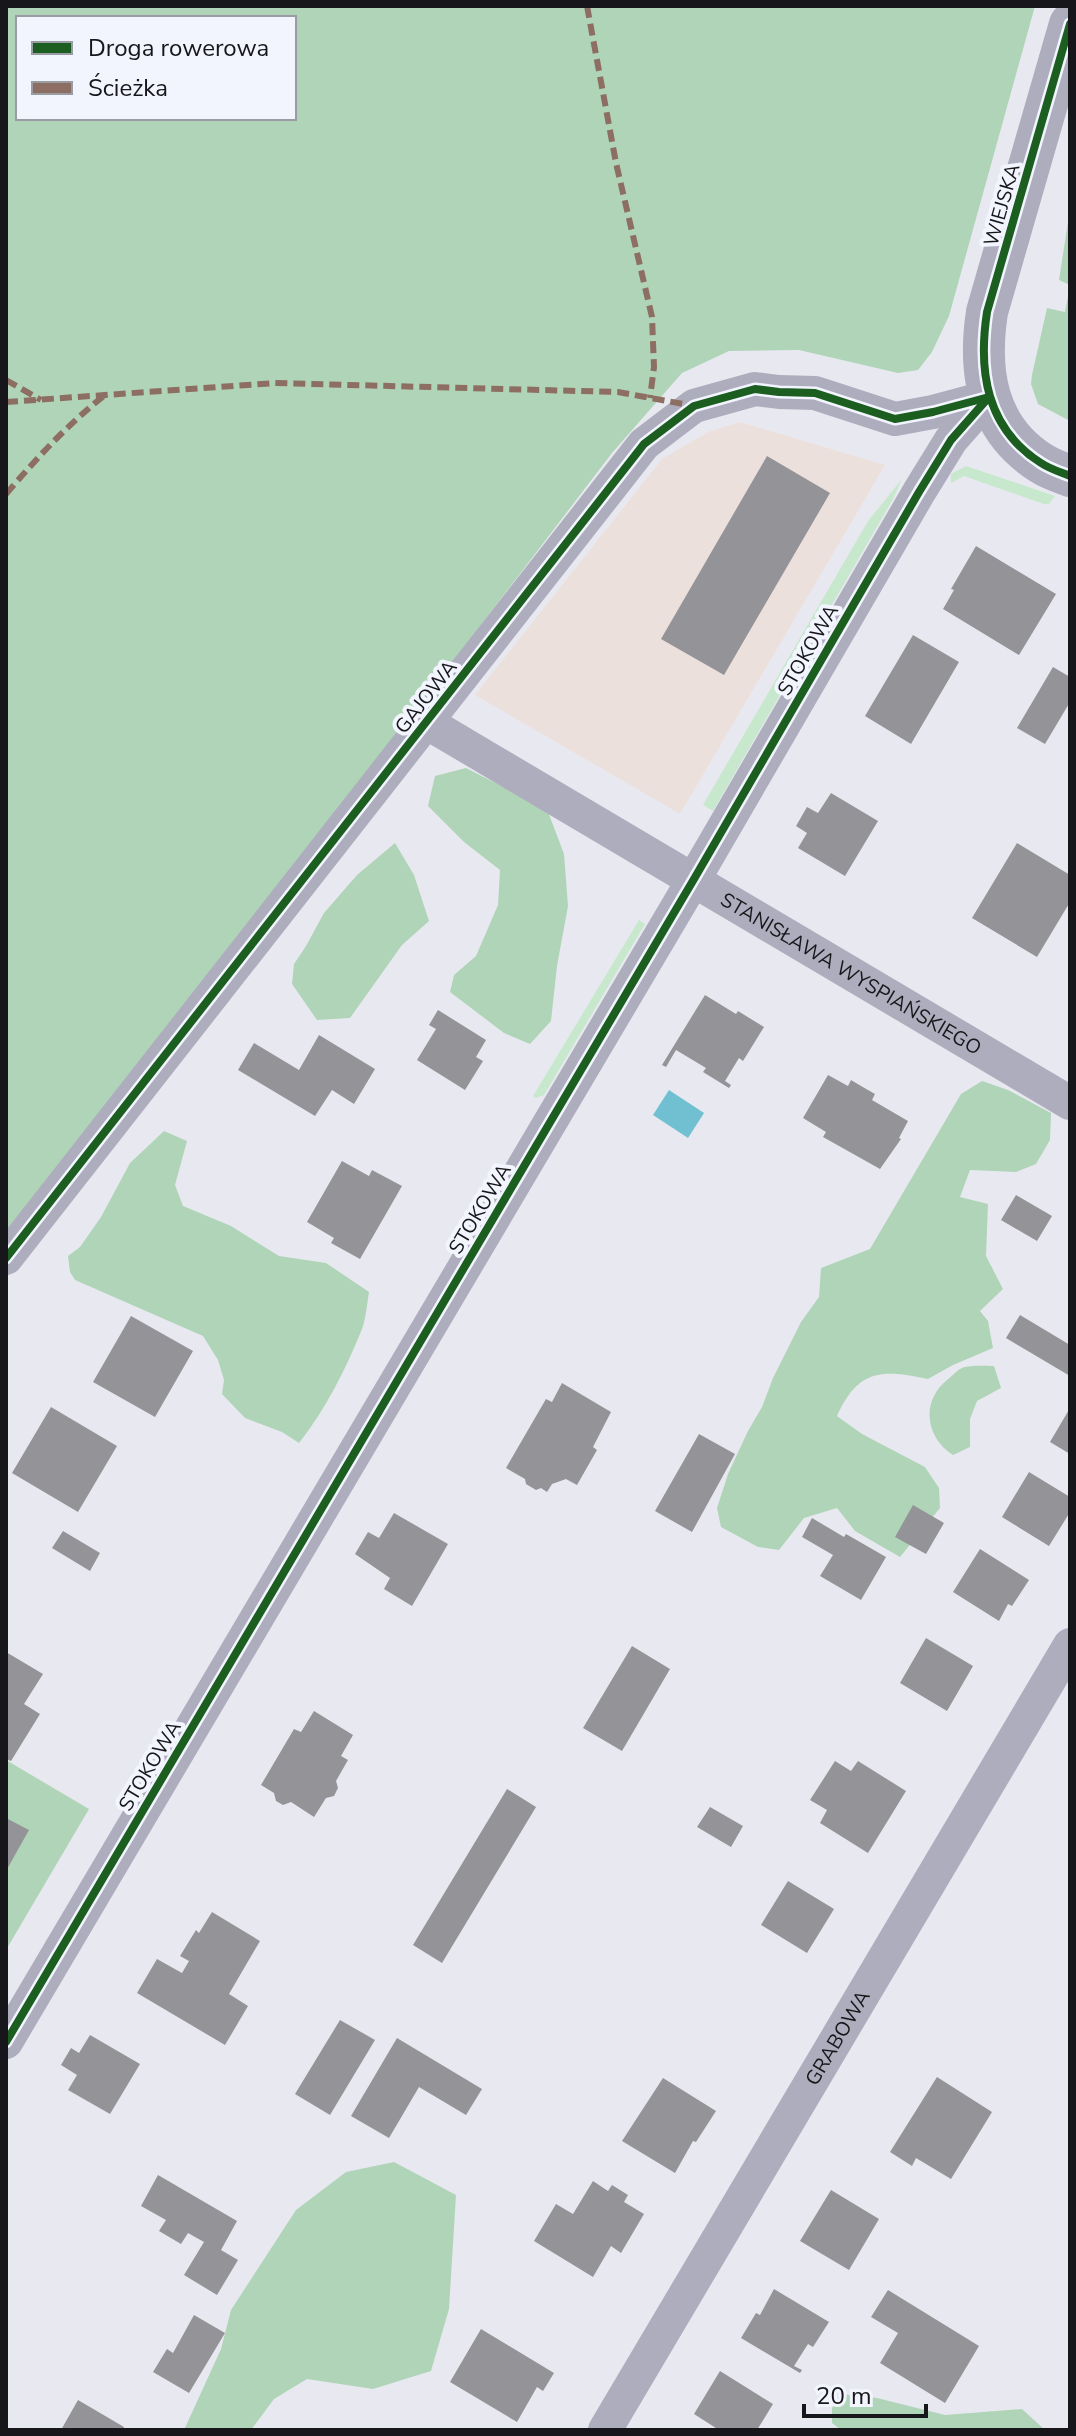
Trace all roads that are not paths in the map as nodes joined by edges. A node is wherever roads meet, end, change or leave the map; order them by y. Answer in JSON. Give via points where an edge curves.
{"nodes":[{"id":1,"x":1070,"y":24,"type":"edge"},
{"id":2,"x":989,"y":397,"type":"junction"},
{"id":3,"x":1070,"y":476,"type":"edge"},
{"id":4,"x":426,"y":722,"type":"junction"},
{"id":5,"x":694,"y":879,"type":"junction"},
{"id":6,"x":1070,"y":1103,"type":"edge"},
{"id":7,"x":6,"y":1258,"type":"edge"},
{"id":8,"x":1070,"y":1645,"type":"edge"},
{"id":9,"x":6,"y":2042,"type":"edge"},
{"id":10,"x":605,"y":2430,"type":"edge"}],
"edges":[{"from":1,"to":2,"type":"street","name":"WIEJSKA","via":[[987,312],[982,355]]},
{"from":2,"to":3,"type":"street","name":"WIEJSKA","via":[[1014,441],[1042,464]]},
{"from":2,"to":4,"type":"street","name":"GAJOWA","via":[[895,419],[815,393],[755,389],[694,406],[644,444]]},
{"from":2,"to":5,"type":"street","name":"STOKOWA","via":[[951,440],[919,492]]},
{"from":4,"to":5,"type":"street","name":"STANISŁAWA WYSPIAŃSKIEGO"},
{"from":4,"to":7,"type":"street","name":"GAJOWA"},
{"from":5,"to":6,"type":"street","name":"STANISŁAWA WYSPIAŃSKIEGO"},
{"from":5,"to":9,"type":"street","name":"STOKOWA"},
{"from":8,"to":10,"type":"street","name":"GRABOWA"}]}
